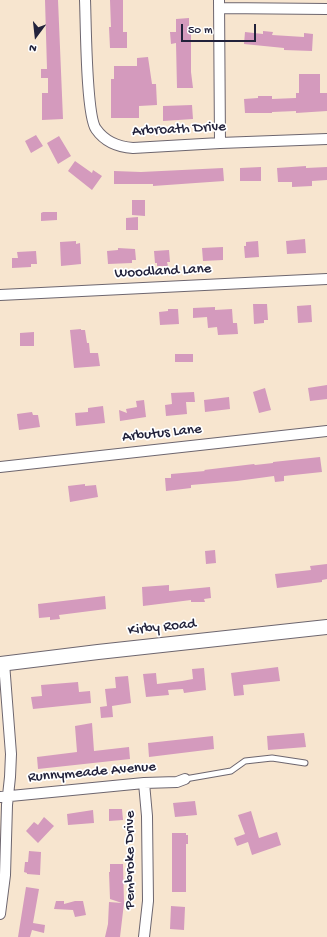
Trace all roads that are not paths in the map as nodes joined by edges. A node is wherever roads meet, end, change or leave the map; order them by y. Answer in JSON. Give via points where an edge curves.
{"nodes":[{"id":1,"x":86,"y":0,"type":"edge"},
{"id":2,"x":219,"y":4,"type":"edge"},
{"id":3,"x":327,"y":9,"type":"edge"},
{"id":4,"x":327,"y":140,"type":"edge"},
{"id":5,"x":220,"y":143,"type":"junction"},
{"id":6,"x":327,"y":279,"type":"edge"},
{"id":7,"x":0,"y":296,"type":"edge"},
{"id":8,"x":327,"y":431,"type":"edge"},
{"id":9,"x":0,"y":467,"type":"edge"},
{"id":10,"x":327,"y":627,"type":"edge"},
{"id":11,"x":2,"y":664,"type":"edge"},
{"id":12,"x":305,"y":763,"type":"dead end"},
{"id":13,"x":186,"y":779,"type":"joint"},
{"id":14,"x":144,"y":783,"type":"junction"},
{"id":15,"x":4,"y":796,"type":"edge"},
{"id":16,"x":0,"y":914,"type":"edge"},
{"id":17,"x":144,"y":937,"type":"edge"}],
"edges":[{"from":1,"to":5,"type":"street","name":"Arbroath Drive","via":[[88,81],[92,118],[95,128],[102,136],[122,147],[133,148]]},
{"from":2,"to":3,"type":"street"},
{"from":2,"to":5,"type":"street"},
{"from":4,"to":5,"type":"street","name":"Arbroath Drive"},
{"from":6,"to":7,"type":"street","name":"Woodland Lane"},
{"from":8,"to":9,"type":"street","name":"Arbutus Lane"},
{"from":10,"to":11,"type":"main road","name":"Kirby Road"},
{"from":11,"to":15,"type":"street","via":[[11,754]]},
{"from":12,"to":13,"type":"lane","via":[[272,758],[245,761],[231,771]]},
{"from":13,"to":14,"type":"street","name":"Runnymeade Avenue","via":[[177,782]]},
{"from":14,"to":15,"type":"street","name":"Runnymeade Avenue"},
{"from":14,"to":17,"type":"street","name":"Pembroke Drive","via":[[148,902]]},
{"from":15,"to":16,"type":"street","via":[[7,805],[5,875]]}]}
